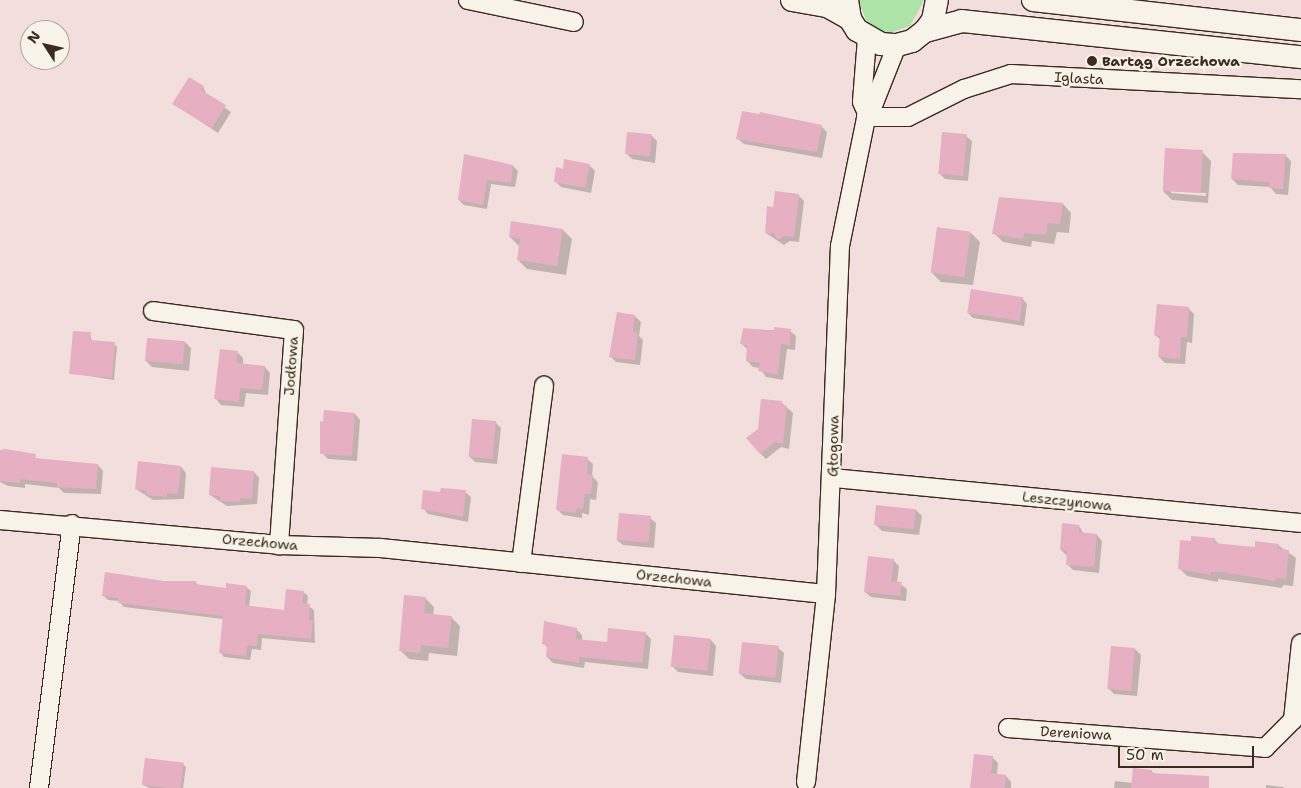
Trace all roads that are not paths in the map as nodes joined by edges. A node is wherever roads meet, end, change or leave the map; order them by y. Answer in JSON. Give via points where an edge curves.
{"nodes":[{"id":1,"x":468,"y":0,"type":"edge"},
{"id":2,"x":792,"y":0,"type":"edge"},
{"id":3,"x":937,"y":0,"type":"edge"},
{"id":4,"x":1033,"y":0,"type":"edge"},
{"id":5,"x":848,"y":9,"type":"edge"},
{"id":6,"x":574,"y":22,"type":"dead end"},
{"id":7,"x":1301,"y":30,"type":"edge"},
{"id":8,"x":925,"y":31,"type":"junction"},
{"id":9,"x":866,"y":38,"type":"junction"},
{"id":10,"x":897,"y":45,"type":"junction"},
{"id":11,"x":1301,"y":57,"type":"edge"},
{"id":12,"x":1301,"y":89,"type":"edge"},
{"id":13,"x":866,"y":115,"type":"junction"},
{"id":14,"x":152,"y":311,"type":"dead end"},
{"id":15,"x":544,"y":385,"type":"dead end"},
{"id":16,"x":833,"y":478,"type":"junction"},
{"id":17,"x":0,"y":520,"type":"edge"},
{"id":18,"x":1301,"y":523,"type":"edge"},
{"id":19,"x":72,"y":524,"type":"junction"},
{"id":20,"x":279,"y":545,"type":"junction"},
{"id":21,"x":521,"y":563,"type":"junction"},
{"id":22,"x":826,"y":594,"type":"junction"},
{"id":23,"x":1301,"y":643,"type":"edge"},
{"id":24,"x":1008,"y":728,"type":"dead end"},
{"id":25,"x":806,"y":782,"type":"dead end"},
{"id":26,"x":39,"y":788,"type":"edge"}],
"edges":[{"from":1,"to":6,"type":"street"},
{"from":2,"to":5,"type":"main road"},
{"from":3,"to":8,"type":"main road","via":[[932,20]]},
{"from":4,"to":7,"type":"main road"},
{"from":5,"to":9,"type":"main road"},
{"from":8,"to":10,"type":"main road","via":[[912,41]]},
{"from":8,"to":11,"type":"main road","via":[[962,21]]},
{"from":9,"to":10,"type":"main road","via":[[881,44]]},
{"from":9,"to":13,"type":"street","name":"Głogowa","via":[[862,102]]},
{"from":10,"to":13,"type":"street","name":"Głogowa"},
{"from":12,"to":13,"type":"street","name":"Iglasta","via":[[1011,74],[964,89],[908,117]]},
{"from":13,"to":16,"type":"street","name":"Głogowa","via":[[840,246]]},
{"from":14,"to":20,"type":"street","name":"Jodłowa","via":[[294,330]]},
{"from":15,"to":21,"type":"street"},
{"from":16,"to":18,"type":"street","name":"Leszczynowa"},
{"from":16,"to":22,"type":"street","name":"Głogowa"},
{"from":17,"to":19,"type":"street","name":"Orzechowa"},
{"from":19,"to":20,"type":"street","name":"Orzechowa"},
{"from":19,"to":26,"type":"street"},
{"from":20,"to":21,"type":"street","name":"Orzechowa","via":[[380,548]]},
{"from":21,"to":22,"type":"street","name":"Orzechowa"},
{"from":22,"to":25,"type":"street","name":"Głogowa"},
{"from":23,"to":24,"type":"street","name":"Dereniowa","via":[[1293,720],[1265,748]]}]}
